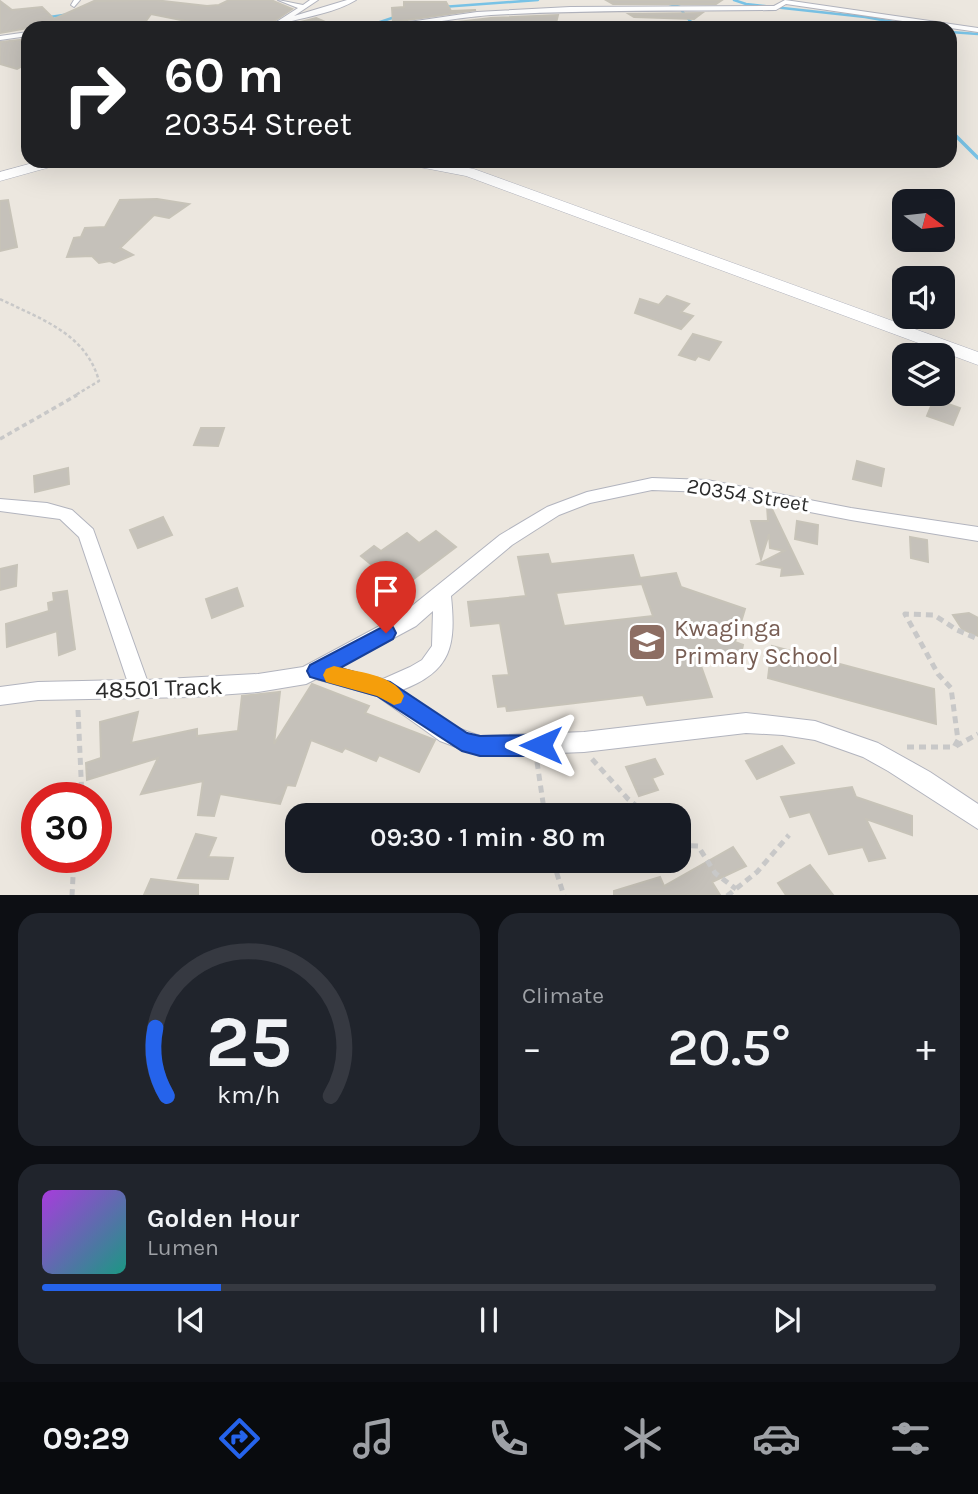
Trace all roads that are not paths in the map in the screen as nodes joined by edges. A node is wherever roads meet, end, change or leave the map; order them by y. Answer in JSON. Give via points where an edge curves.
{"nodes":[{"id":1,"x":281,"y":0,"type":"edge"},
{"id":2,"x":315,"y":0,"type":"edge"},
{"id":3,"x":353,"y":0,"type":"edge"},
{"id":4,"x":782,"y":4,"type":"edge"},
{"id":5,"x":304,"y":7,"type":"junction"},
{"id":6,"x":283,"y":21,"type":"joint"},
{"id":7,"x":424,"y":21,"type":"edge"},
{"id":8,"x":910,"y":21,"type":"edge"},
{"id":9,"x":957,"y":27,"type":"edge"},
{"id":10,"x":978,"y":30,"type":"edge"},
{"id":11,"x":21,"y":35,"type":"edge"},
{"id":12,"x":0,"y":38,"type":"edge"},
{"id":13,"x":32,"y":168,"type":"edge"},
{"id":14,"x":444,"y":168,"type":"edge"},
{"id":15,"x":0,"y":177,"type":"edge"},
{"id":16,"x":978,"y":359,"type":"edge"},
{"id":17,"x":0,"y":505,"type":"edge"},
{"id":18,"x":978,"y":534,"type":"edge"},
{"id":19,"x":441,"y":595,"type":"junction"},
{"id":20,"x":317,"y":671,"type":"junction"},
{"id":21,"x":383,"y":688,"type":"junction"},
{"id":22,"x":140,"y":690,"type":"junction"},
{"id":23,"x":0,"y":696,"type":"edge"},
{"id":24,"x":978,"y":818,"type":"edge"}],
"edges":[{"from":1,"to":5,"type":"street"},
{"from":2,"to":5,"type":"street"},
{"from":3,"to":6,"type":"street"},
{"from":4,"to":7,"type":"street","via":[[570,9]]},
{"from":4,"to":8,"type":"street"},
{"from":5,"to":6,"type":"street"},
{"from":9,"to":10,"type":"street"},
{"from":11,"to":12,"type":"street"},
{"from":13,"to":15,"type":"street"},
{"from":14,"to":16,"type":"street","via":[[469,172]]},
{"from":17,"to":22,"type":"street","via":[[66,514],[87,534]]},
{"from":18,"to":19,"type":"street","name":"20354 Street","via":[[707,486],[652,484],[587,498],[553,511],[506,540]]},
{"from":19,"to":20,"type":"street","name":"20354 Street","via":[[409,620]]},
{"from":19,"to":21,"type":"street","via":[[445,633],[438,656],[424,671]]},
{"from":20,"to":21,"type":"street"},
{"from":20,"to":22,"type":"street","name":"48501 Track","via":[[258,683]]},
{"from":21,"to":24,"type":"street","via":[[462,741],[480,746],[584,742],[746,723],[828,732],[877,752]]},
{"from":22,"to":23,"type":"street","name":"48501 Track"}]}
